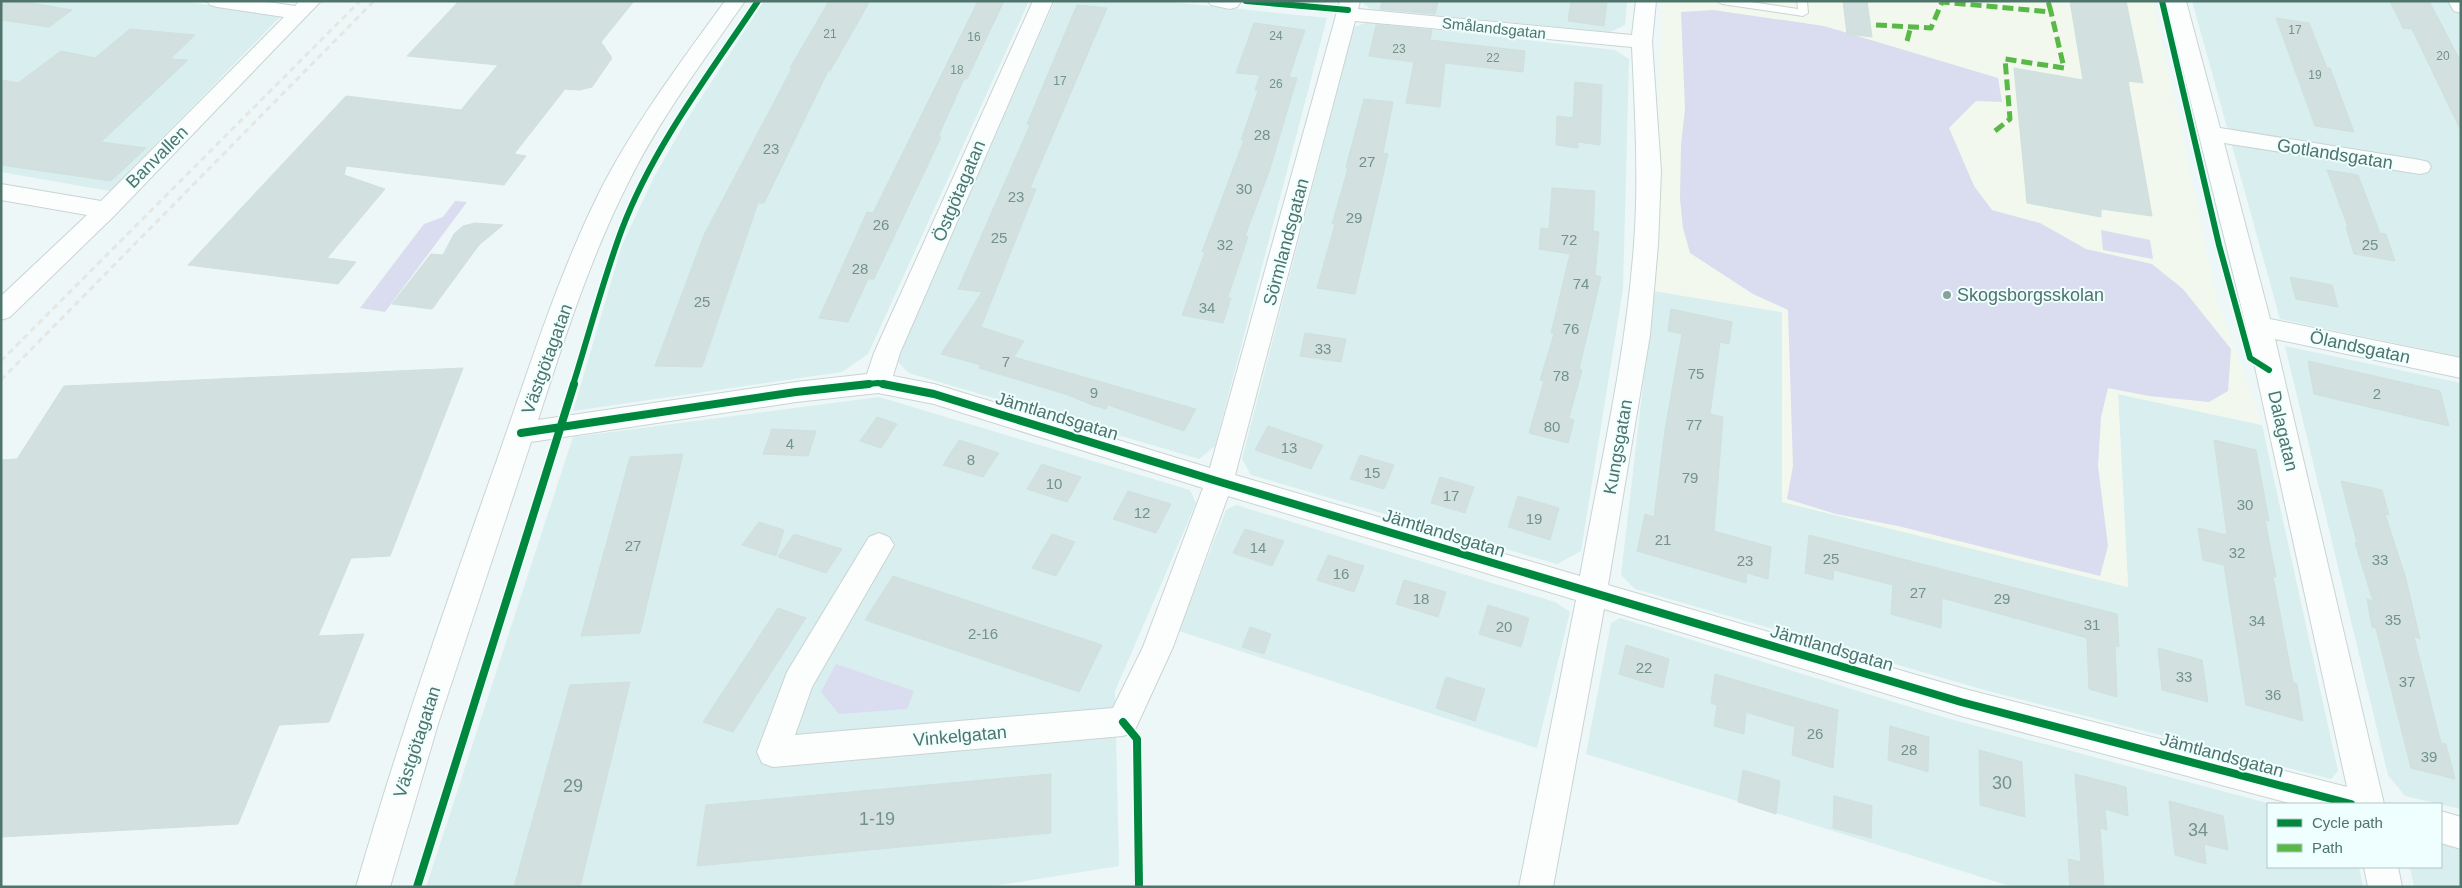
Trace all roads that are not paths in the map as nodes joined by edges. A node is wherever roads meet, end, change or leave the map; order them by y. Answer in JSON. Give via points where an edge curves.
{"nodes":[{"id":1,"x":217,"y":1,"type":"edge"},
{"id":2,"x":735,"y":1,"type":"edge"},
{"id":3,"x":1043,"y":1,"type":"edge"},
{"id":4,"x":1646,"y":1,"type":"edge"},
{"id":5,"x":1722,"y":1,"type":"edge"},
{"id":6,"x":1802,"y":1,"type":"edge"},
{"id":7,"x":2176,"y":1,"type":"edge"},
{"id":8,"x":2458,"y":1,"type":"edge"},
{"id":9,"x":306,"y":7,"type":"edge"},
{"id":10,"x":2461,"y":7,"type":"edge"},
{"id":11,"x":1348,"y":8,"type":"edge"},
{"id":12,"x":1642,"y":42,"type":"junction"},
{"id":13,"x":2210,"y":134,"type":"junction"},
{"id":14,"x":2420,"y":168,"type":"dead end"},
{"id":15,"x":1,"y":192,"type":"edge"},
{"id":16,"x":106,"y":210,"type":"junction"},
{"id":17,"x":1,"y":311,"type":"edge"},
{"id":18,"x":2259,"y":326,"type":"junction"},
{"id":19,"x":2461,"y":368,"type":"edge"},
{"id":20,"x":878,"y":383,"type":"junction"},
{"id":21,"x":520,"y":433,"type":"junction"},
{"id":22,"x":1220,"y":482,"type":"junction"},
{"id":23,"x":880,"y":545,"type":"dead end"},
{"id":24,"x":1592,"y":593,"type":"junction"},
{"id":25,"x":2347,"y":803,"type":"edge"},
{"id":26,"x":2367,"y":803,"type":"edge"},
{"id":27,"x":2442,"y":827,"type":"edge"},
{"id":28,"x":2461,"y":832,"type":"edge"},
{"id":29,"x":2381,"y":868,"type":"edge"},
{"id":30,"x":373,"y":887,"type":"edge"},
{"id":31,"x":1536,"y":887,"type":"edge"},
{"id":32,"x":2386,"y":887,"type":"edge"}],
"edges":[{"from":1,"to":9,"type":"street"},
{"from":2,"to":21,"type":"street","name":"Västgötagatan","via":[[652,120],[615,185],[575,280]]},
{"from":3,"to":20,"type":"street","name":"Östgötagatan","via":[[891,344]]},
{"from":4,"to":12,"type":"street","name":"Kungsgatan"},
{"from":5,"to":6,"type":"lane","via":[[1804,13]]},
{"from":7,"to":13,"type":"street","name":"Dalagatan"},
{"from":8,"to":10,"type":"street"},
{"from":9,"to":16,"type":"street","name":"Banvallen"},
{"from":11,"to":12,"type":"street","name":"Smålandsgatan"},
{"from":11,"to":22,"type":"street","name":"Sörmlandsgatan"},
{"from":12,"to":24,"type":"street","name":"Kungsgatan","via":[[1649,171],[1645,254],[1637,335]]},
{"from":13,"to":14,"type":"street","name":"Gotlandsgatan"},
{"from":13,"to":18,"type":"street","name":"Dalagatan"},
{"from":15,"to":16,"type":"street"},
{"from":16,"to":17,"type":"street","name":"Banvallen"},
{"from":18,"to":19,"type":"street","name":"Ölandsgatan"},
{"from":18,"to":26,"type":"street","name":"Dalagatan"},
{"from":20,"to":21,"type":"street","name":"Jämtlandsgatan"},
{"from":20,"to":22,"type":"street","name":"Jämtlandsgatan","via":[[934,394]]},
{"from":21,"to":30,"type":"street","name":"Västgötagatan","via":[[445,653]]},
{"from":22,"to":23,"type":"street","name":"Vinkelgatan","via":[[1158,647],[1122,722],[773,752],[798,682]]},
{"from":22,"to":24,"type":"street","name":"Jämtlandsgatan"},
{"from":24,"to":25,"type":"street","name":"Jämtlandsgatan","via":[[1961,702]]},
{"from":24,"to":31,"type":"street","name":"Kungsgatan"},
{"from":27,"to":28,"type":"street"},
{"from":29,"to":32,"type":"street"}]}
